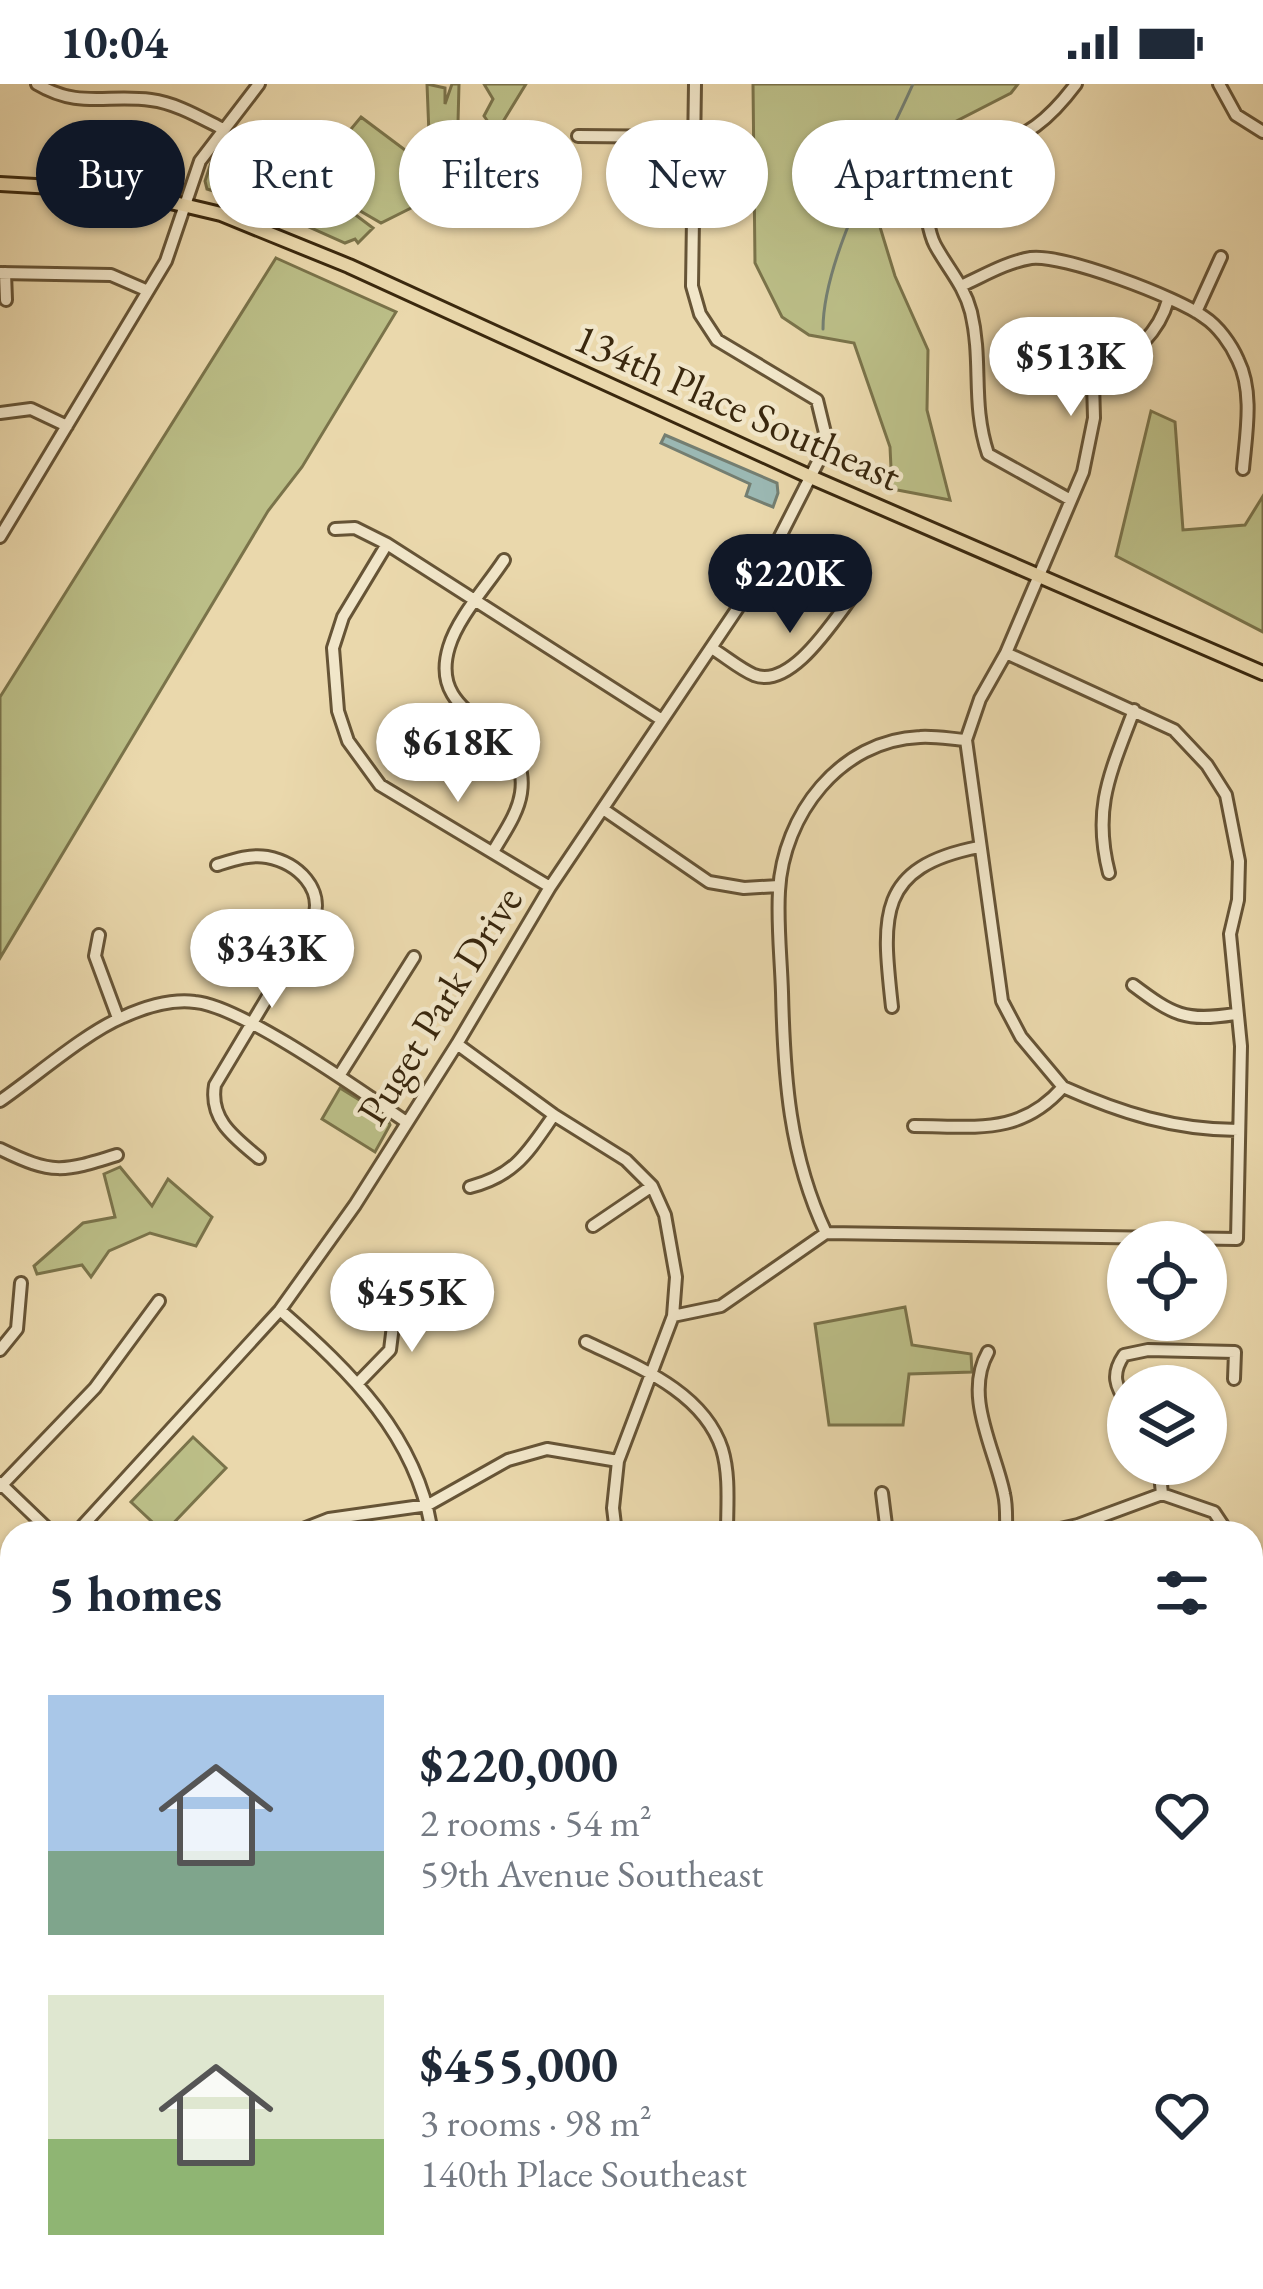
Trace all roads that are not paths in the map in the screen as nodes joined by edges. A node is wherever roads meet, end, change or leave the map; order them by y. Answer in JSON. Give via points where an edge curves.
{"nodes":[{"id":1,"x":37,"y":84,"type":"edge"},
{"id":2,"x":151,"y":84,"type":"edge"},
{"id":3,"x":259,"y":84,"type":"edge"},
{"id":4,"x":695,"y":84,"type":"edge"},
{"id":5,"x":1076,"y":84,"type":"edge"},
{"id":6,"x":1219,"y":84,"type":"edge"},
{"id":7,"x":150,"y":100,"type":"junction"},
{"id":8,"x":230,"y":120,"type":"edge"},
{"id":9,"x":694,"y":120,"type":"edge"},
{"id":10,"x":1044,"y":120,"type":"edge"},
{"id":11,"x":209,"y":122,"type":"edge"},
{"id":12,"x":1263,"y":132,"type":"edge"},
{"id":13,"x":209,"y":148,"type":"edge"},
{"id":14,"x":0,"y":184,"type":"edge"},
{"id":15,"x":36,"y":186,"type":"edge"},
{"id":16,"x":185,"y":199,"type":"edge"},
{"id":17,"x":185,"y":202,"type":"edge"},
{"id":18,"x":176,"y":228,"type":"edge"},
{"id":19,"x":693,"y":228,"type":"edge"},
{"id":20,"x":929,"y":228,"type":"edge"},
{"id":21,"x":1221,"y":257,"type":"dead end"},
{"id":22,"x":3,"y":273,"type":"edge"},
{"id":23,"x":963,"y":285,"type":"junction"},
{"id":24,"x":148,"y":292,"type":"junction"},
{"id":25,"x":6,"y":300,"type":"dead end"},
{"id":26,"x":1168,"y":300,"type":"junction"},
{"id":27,"x":1196,"y":312,"type":"junction"},
{"id":28,"x":0,"y":413,"type":"edge"},
{"id":29,"x":67,"y":427,"type":"junction"},
{"id":30,"x":1243,"y":469,"type":"dead end"},
{"id":31,"x":813,"y":478,"type":"junction"},
{"id":32,"x":1069,"y":499,"type":"junction"},
{"id":33,"x":334,"y":529,"type":"dead end"},
{"id":34,"x":0,"y":537,"type":"edge"},
{"id":35,"x":387,"y":544,"type":"junction"},
{"id":36,"x":504,"y":560,"type":"dead end"},
{"id":37,"x":1038,"y":575,"type":"junction"},
{"id":38,"x":858,"y":589,"type":"dead end"},
{"id":39,"x":478,"y":600,"type":"junction"},
{"id":40,"x":713,"y":649,"type":"junction"},
{"id":41,"x":1006,"y":652,"type":"junction"},
{"id":42,"x":1263,"y":673,"type":"edge"},
{"id":43,"x":1134,"y":710,"type":"junction"},
{"id":44,"x":662,"y":720,"type":"junction"},
{"id":45,"x":966,"y":740,"type":"junction"},
{"id":46,"x":603,"y":809,"type":"junction"},
{"id":47,"x":979,"y":847,"type":"junction"},
{"id":48,"x":493,"y":853,"type":"junction"},
{"id":49,"x":217,"y":865,"type":"dead end"},
{"id":50,"x":1109,"y":873,"type":"dead end"},
{"id":51,"x":779,"y":886,"type":"junction"},
{"id":52,"x":550,"y":887,"type":"junction"},
{"id":53,"x":99,"y":935,"type":"dead end"},
{"id":54,"x":413,"y":958,"type":"dead end"},
{"id":55,"x":1133,"y":985,"type":"dead end"},
{"id":56,"x":892,"y":1006,"type":"dead end"},
{"id":57,"x":1235,"y":1014,"type":"junction"},
{"id":58,"x":118,"y":1018,"type":"junction"},
{"id":59,"x":250,"y":1025,"type":"junction"},
{"id":60,"x":458,"y":1044,"type":"junction"},
{"id":61,"x":339,"y":1076,"type":"junction"},
{"id":62,"x":1064,"y":1087,"type":"junction"},
{"id":63,"x":0,"y":1101,"type":"edge"},
{"id":64,"x":554,"y":1115,"type":"junction"},
{"id":65,"x":405,"y":1121,"type":"junction"},
{"id":66,"x":914,"y":1126,"type":"dead end"},
{"id":67,"x":1238,"y":1130,"type":"junction"},
{"id":68,"x":0,"y":1149,"type":"edge"},
{"id":69,"x":117,"y":1155,"type":"dead end"},
{"id":70,"x":259,"y":1158,"type":"dead end"},
{"id":71,"x":470,"y":1186,"type":"dead end"},
{"id":72,"x":652,"y":1186,"type":"junction"},
{"id":73,"x":593,"y":1226,"type":"dead end"},
{"id":74,"x":826,"y":1233,"type":"junction"},
{"id":75,"x":21,"y":1283,"type":"dead end"},
{"id":76,"x":397,"y":1293,"type":"dead end"},
{"id":77,"x":159,"y":1301,"type":"dead end"},
{"id":78,"x":280,"y":1310,"type":"junction"},
{"id":79,"x":673,"y":1316,"type":"junction"},
{"id":80,"x":586,"y":1342,"type":"dead end"},
{"id":81,"x":0,"y":1350,"type":"edge"},
{"id":82,"x":988,"y":1352,"type":"dead end"},
{"id":83,"x":1117,"y":1365,"type":"edge"},
{"id":84,"x":650,"y":1372,"type":"junction"},
{"id":85,"x":1234,"y":1379,"type":"dead end"},
{"id":86,"x":358,"y":1383,"type":"junction"},
{"id":87,"x":618,"y":1461,"type":"junction"},
{"id":88,"x":1,"y":1485,"type":"edge"},
{"id":89,"x":1161,"y":1485,"type":"edge"},
{"id":90,"x":882,"y":1493,"type":"dead end"},
{"id":91,"x":1162,"y":1494,"type":"junction"},
{"id":92,"x":428,"y":1505,"type":"junction"},
{"id":93,"x":39,"y":1521,"type":"edge"},
{"id":94,"x":86,"y":1521,"type":"edge"},
{"id":95,"x":323,"y":1521,"type":"edge"},
{"id":96,"x":430,"y":1521,"type":"edge"},
{"id":97,"x":615,"y":1521,"type":"edge"},
{"id":98,"x":726,"y":1521,"type":"edge"},
{"id":99,"x":886,"y":1521,"type":"edge"},
{"id":100,"x":1006,"y":1521,"type":"edge"},
{"id":101,"x":1089,"y":1521,"type":"edge"},
{"id":102,"x":1220,"y":1521,"type":"edge"}],
"edges":[{"from":1,"to":7,"type":"street","via":[[77,100]]},
{"from":2,"to":7,"type":"street"},
{"from":3,"to":8,"type":"street"},
{"from":4,"to":9,"type":"street","name":"Puget Park Drive"},
{"from":5,"to":10,"type":"street"},
{"from":6,"to":12,"type":"street","via":[[1236,115]]},
{"from":7,"to":11,"type":"street"},
{"from":13,"to":16,"type":"street"},
{"from":14,"to":15,"type":"main road","name":"134th Place Southeast"},
{"from":17,"to":31,"type":"main road","name":"134th Place Southeast","via":[[349,266]]},
{"from":18,"to":24,"type":"street"},
{"from":19,"to":31,"type":"street","name":"Puget Park Drive","via":[[692,286],[717,340],[817,400],[826,437]]},
{"from":20,"to":23,"type":"street"},
{"from":21,"to":27,"type":"street"},
{"from":22,"to":24,"type":"street","via":[[111,275]]},
{"from":22,"to":25,"type":"street"},
{"from":23,"to":26,"type":"street","via":[[1030,258],[1052,258]]},
{"from":23,"to":32,"type":"street","via":[[988,454]]},
{"from":24,"to":29,"type":"street"},
{"from":26,"to":27,"type":"street"},
{"from":26,"to":32,"type":"street","via":[[1149,340],[1093,382],[1091,446]]},
{"from":27,"to":30,"type":"street","via":[[1243,371]]},
{"from":28,"to":29,"type":"street","via":[[32,409]]},
{"from":29,"to":34,"type":"street"},
{"from":31,"to":37,"type":"main road","name":"134th Place Southeast"},
{"from":31,"to":40,"type":"street","name":"Puget Park Drive"},
{"from":32,"to":37,"type":"street"},
{"from":33,"to":35,"type":"street","via":[[355,528]]},
{"from":35,"to":39,"type":"street"},
{"from":35,"to":48,"type":"street","via":[[333,648],[348,741],[380,785]]},
{"from":36,"to":39,"type":"street"},
{"from":37,"to":41,"type":"street"},
{"from":37,"to":42,"type":"main road","name":"134th Place Southeast"},
{"from":38,"to":40,"type":"street","via":[[794,668],[773,677],[756,676]]},
{"from":39,"to":44,"type":"street"},
{"from":39,"to":48,"type":"street","via":[[450,641],[446,676],[461,710],[511,747],[521,775],[521,794]]},
{"from":40,"to":44,"type":"street","name":"Puget Park Drive"},
{"from":41,"to":43,"type":"street"},
{"from":41,"to":45,"type":"street"},
{"from":43,"to":50,"type":"street","via":[[1101,806]]},
{"from":43,"to":57,"type":"street","via":[[1174,730],[1226,795],[1239,861],[1230,934]]},
{"from":44,"to":46,"type":"street","name":"Puget Park Drive"},
{"from":45,"to":47,"type":"street"},
{"from":45,"to":51,"type":"street","via":[[917,737],[861,753],[831,774],[791,833]]},
{"from":46,"to":51,"type":"street","via":[[709,882]]},
{"from":46,"to":52,"type":"street","name":"Puget Park Drive"},
{"from":47,"to":56,"type":"street","via":[[933,857],[897,891],[884,936]]},
{"from":47,"to":62,"type":"street","via":[[1002,1001]]},
{"from":48,"to":52,"type":"street"},
{"from":49,"to":59,"type":"street","via":[[264,856],[306,877],[316,894],[313,921]]},
{"from":51,"to":74,"type":"street","via":[[786,1104]]},
{"from":52,"to":60,"type":"street","name":"Puget Park Drive"},
{"from":53,"to":58,"type":"street","via":[[95,956]]},
{"from":54,"to":61,"type":"street"},
{"from":55,"to":57,"type":"street","via":[[1170,1012],[1198,1020]]},
{"from":57,"to":67,"type":"street"},
{"from":58,"to":59,"type":"street","via":[[194,1001]]},
{"from":58,"to":63,"type":"street"},
{"from":59,"to":61,"type":"street"},
{"from":59,"to":70,"type":"street","via":[[213,1097],[222,1124]]},
{"from":60,"to":64,"type":"street"},
{"from":60,"to":65,"type":"street","name":"Puget Park Drive"},
{"from":61,"to":65,"type":"street"},
{"from":62,"to":66,"type":"street","via":[[1020,1121]]},
{"from":62,"to":67,"type":"street","via":[[1154,1122]]},
{"from":64,"to":71,"type":"street","via":[[499,1180]]},
{"from":64,"to":72,"type":"street"},
{"from":65,"to":78,"type":"street","name":"Puget Park Drive"},
{"from":67,"to":74,"type":"street","via":[[1237,1239]]},
{"from":68,"to":69,"type":"street","via":[[68,1170]]},
{"from":72,"to":73,"type":"street"},
{"from":72,"to":79,"type":"street","via":[[672,1250]]},
{"from":74,"to":79,"type":"street","via":[[721,1306]]},
{"from":75,"to":81,"type":"street","via":[[17,1329]]},
{"from":76,"to":86,"type":"street","via":[[390,1350]]},
{"from":77,"to":88,"type":"street","via":[[95,1388]]},
{"from":78,"to":86,"type":"street"},
{"from":78,"to":94,"type":"street","name":"Puget Park Drive"},
{"from":79,"to":84,"type":"street"},
{"from":80,"to":84,"type":"street"},
{"from":82,"to":100,"type":"street","via":[[979,1369],[981,1415]]},
{"from":83,"to":85,"type":"street","via":[[1148,1350],[1234,1352]]},
{"from":84,"to":87,"type":"street"},
{"from":84,"to":98,"type":"street","via":[[689,1400],[721,1447]]},
{"from":86,"to":92,"type":"street","via":[[410,1460]]},
{"from":87,"to":92,"type":"street","via":[[547,1449],[508,1460]]},
{"from":87,"to":97,"type":"street"},
{"from":88,"to":93,"type":"street"},
{"from":89,"to":91,"type":"street"},
{"from":90,"to":99,"type":"street"},
{"from":91,"to":101,"type":"street"},
{"from":91,"to":102,"type":"street"},
{"from":92,"to":95,"type":"street"},
{"from":92,"to":96,"type":"street"}]}
